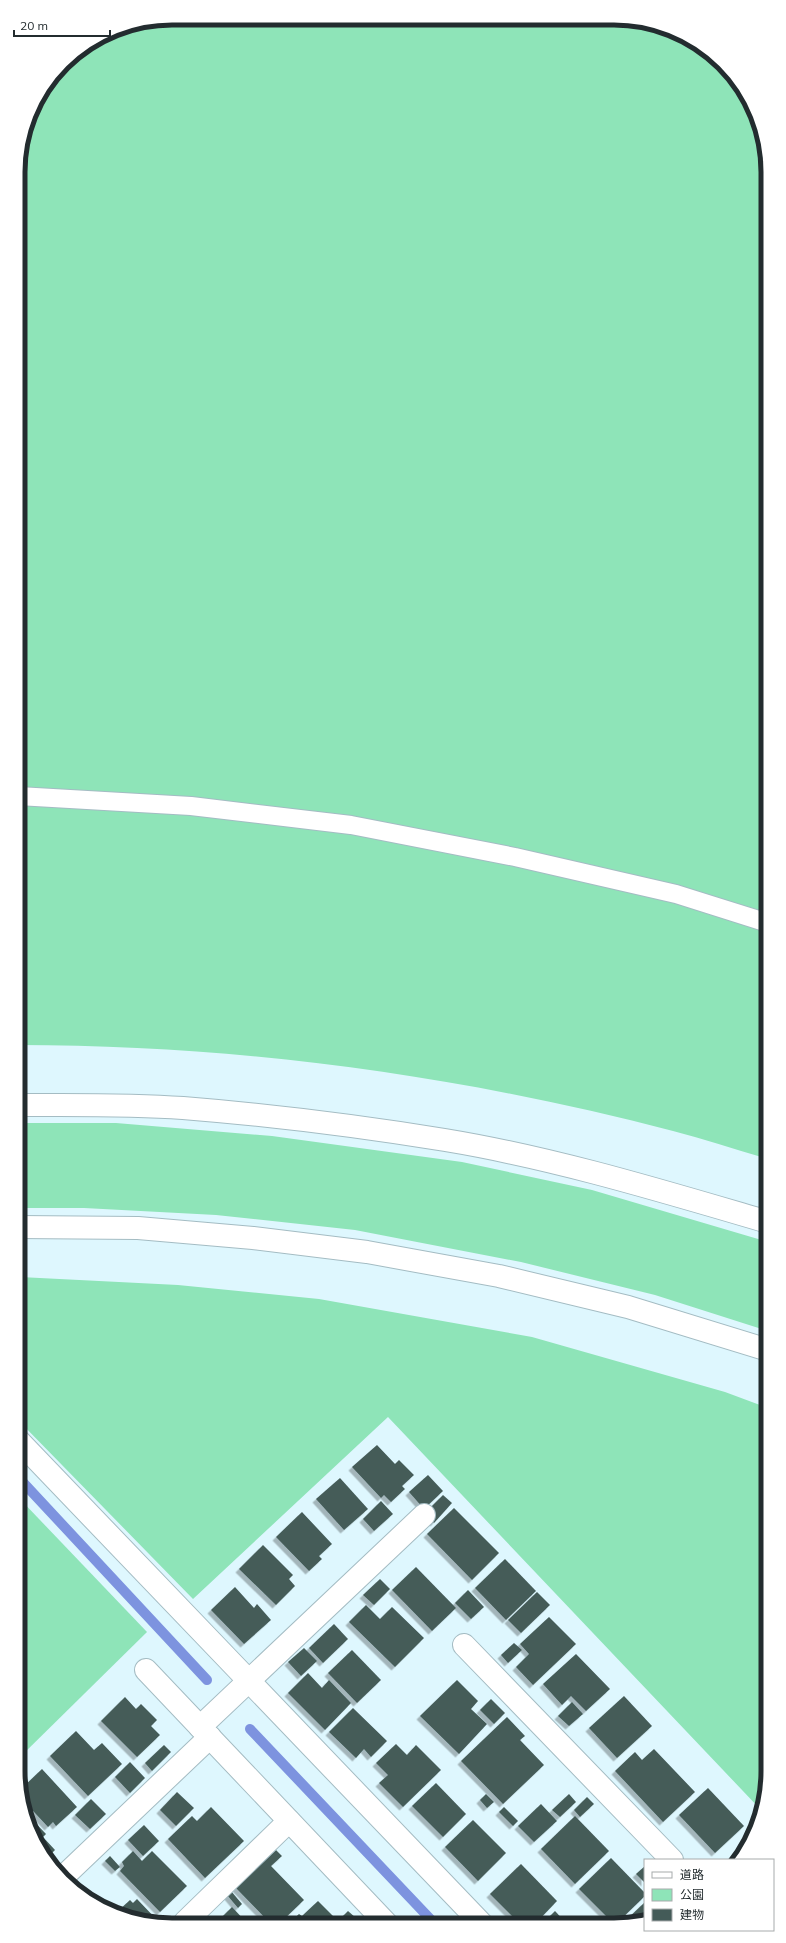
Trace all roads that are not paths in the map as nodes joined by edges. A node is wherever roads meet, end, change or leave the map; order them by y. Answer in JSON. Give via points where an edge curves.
{"nodes":[{"id":1,"x":25,"y":796,"type":"edge"},
{"id":2,"x":761,"y":921,"type":"edge"},
{"id":3,"x":25,"y":1105,"type":"edge"},
{"id":4,"x":761,"y":1220,"type":"edge"},
{"id":5,"x":25,"y":1227,"type":"edge"},
{"id":6,"x":761,"y":1348,"type":"edge"},
{"id":7,"x":25,"y":1447,"type":"edge"},
{"id":8,"x":424,"y":1515,"type":"dead end"},
{"id":9,"x":464,"y":1645,"type":"dead end"},
{"id":10,"x":146,"y":1670,"type":"dead end"},
{"id":11,"x":250,"y":1682,"type":"junction"},
{"id":12,"x":205,"y":1732,"type":"junction"},
{"id":13,"x":289,"y":1821,"type":"junction"},
{"id":14,"x":671,"y":1859,"type":"edge"},
{"id":15,"x":67,"y":1873,"type":"edge"},
{"id":16,"x":189,"y":1918,"type":"edge"},
{"id":17,"x":381,"y":1918,"type":"edge"},
{"id":18,"x":476,"y":1918,"type":"edge"}],
"edges":[{"from":1,"to":2,"type":"lane","via":[[191,806],[351,825],[515,857],[668,892]]},
{"from":3,"to":4,"type":"street","via":[[182,1108],[318,1122],[446,1140],[596,1174]]},
{"from":5,"to":6,"type":"street","via":[[138,1228],[253,1238],[367,1252],[514,1279],[628,1307]]},
{"from":7,"to":11,"type":"street"},
{"from":8,"to":11,"type":"street"},
{"from":9,"to":14,"type":"street"},
{"from":10,"to":12,"type":"street"},
{"from":11,"to":12,"type":"street"},
{"from":11,"to":18,"type":"street"},
{"from":12,"to":13,"type":"street"},
{"from":12,"to":15,"type":"street"},
{"from":13,"to":16,"type":"street"},
{"from":13,"to":17,"type":"street"}]}
